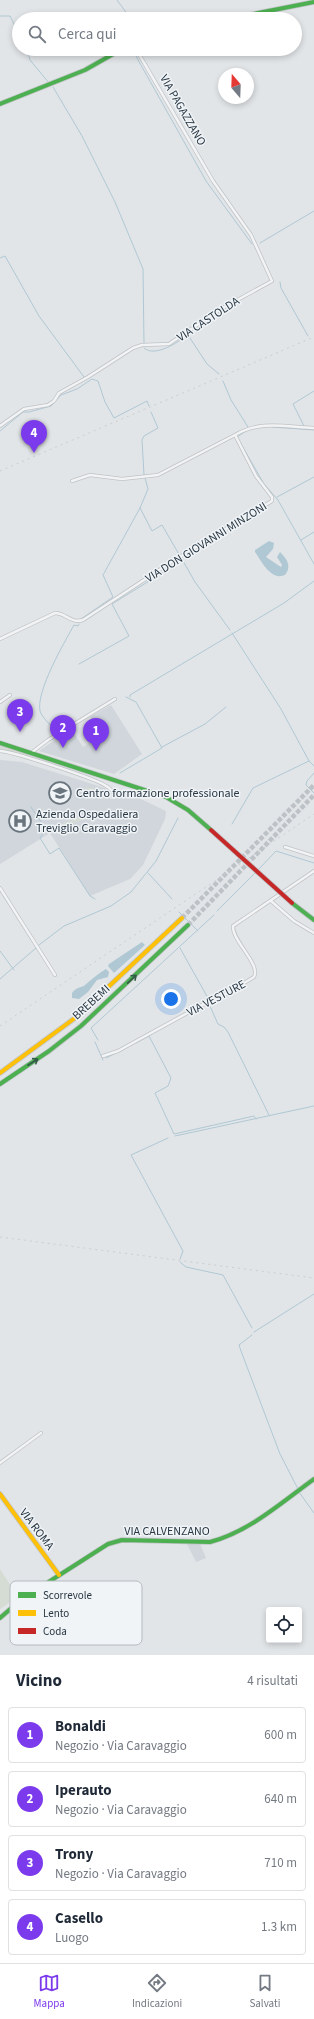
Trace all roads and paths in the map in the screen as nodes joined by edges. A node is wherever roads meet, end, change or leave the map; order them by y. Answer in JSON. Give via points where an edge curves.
{"nodes":[{"id":1,"x":314,"y":2,"type":"edge"},
{"id":2,"x":263,"y":12,"type":"edge"},
{"id":3,"x":110,"y":56,"type":"edge"},
{"id":4,"x":140,"y":56,"type":"edge"},
{"id":5,"x":0,"y":104,"type":"edge"},
{"id":6,"x":213,"y":181,"type":"joint"},
{"id":7,"x":0,"y":426,"type":"edge"},
{"id":8,"x":314,"y":428,"type":"edge"},
{"id":9,"x":234,"y":435,"type":"junction"},
{"id":10,"x":72,"y":481,"type":"dead end"},
{"id":11,"x":0,"y":639,"type":"edge"},
{"id":12,"x":10,"y":695,"type":"dead end"},
{"id":13,"x":115,"y":699,"type":"dead end"},
{"id":14,"x":0,"y":702,"type":"edge"},
{"id":15,"x":0,"y":743,"type":"edge"},
{"id":16,"x":0,"y":751,"type":"edge"},
{"id":17,"x":34,"y":752,"type":"junction"},
{"id":18,"x":112,"y":792,"type":"dead end"},
{"id":19,"x":285,"y":847,"type":"dead end"},
{"id":20,"x":314,"y":856,"type":"edge"},
{"id":21,"x":314,"y":871,"type":"edge"},
{"id":22,"x":0,"y":888,"type":"edge"},
{"id":23,"x":271,"y":901,"type":"junction"},
{"id":24,"x":182,"y":918,"type":"tunnel mouth"},
{"id":25,"x":314,"y":920,"type":"edge"},
{"id":26,"x":188,"y":926,"type":"tunnel mouth"},
{"id":27,"x":314,"y":933,"type":"edge"},
{"id":28,"x":55,"y":975,"type":"dead end"},
{"id":29,"x":103,"y":1056,"type":"dead end"},
{"id":30,"x":0,"y":1074,"type":"edge"},
{"id":31,"x":0,"y":1084,"type":"edge"},
{"id":32,"x":41,"y":1433,"type":"dead end"},
{"id":33,"x":0,"y":1463,"type":"edge"},
{"id":34,"x":314,"y":1479,"type":"edge"},
{"id":35,"x":0,"y":1494,"type":"edge"},
{"id":36,"x":59,"y":1575,"type":"junction"},
{"id":37,"x":50,"y":1581,"type":"edge"},
{"id":38,"x":10,"y":1609,"type":"edge"},
{"id":39,"x":0,"y":1618,"type":"edge"}],
"edges":[{"from":1,"to":2,"type":"main road"},
{"from":3,"to":5,"type":"main road","via":[[85,70]]},
{"from":4,"to":6,"type":"street","name":"VIA PAGAZZANO"},
{"from":6,"to":7,"type":"street","name":"VIA CASTOLDA","via":[[251,236],[272,281],[221,309],[169,344],[133,348],[88,378],[59,393],[48,405],[24,409]]},
{"from":8,"to":9,"type":"street","via":[[261,425]]},
{"from":9,"to":10,"type":"street","via":[[158,475],[122,479],[90,475]]},
{"from":9,"to":11,"type":"street","name":"VIA DON GIOVANNI MINZONI","via":[[272,501],[83,620],[73,621],[63,614],[55,613]]},
{"from":12,"to":14,"type":"street"},
{"from":13,"to":17,"type":"street","via":[[43,743]]},
{"from":15,"to":17,"type":"main road"},
{"from":16,"to":18,"type":"street","via":[[91,779],[106,785]]},
{"from":17,"to":25,"type":"main road","bridge":true,"via":[[178,803],[191,811]]},
{"from":19,"to":20,"type":"street"},
{"from":21,"to":23,"type":"street","name":"VIA VESTURE"},
{"from":22,"to":28,"type":"street"},
{"from":23,"to":27,"type":"street","via":[[294,921]]},
{"from":23,"to":29,"type":"street","name":"VIA VESTURE","via":[[233,926],[255,969],[254,977],[216,1000],[202,1005],[118,1051]]},
{"from":24,"to":30,"type":"main road","name":"BREBEMI","via":[[75,1018]]},
{"from":31,"to":26,"type":"main road","name":"BREBEMI","one_way":true,"via":[[81,1026]]},
{"from":32,"to":33,"type":"street"},
{"from":34,"to":36,"type":"main road","name":"VIA CALVENZANO","via":[[239,1531],[220,1540],[115,1541]]},
{"from":35,"to":36,"type":"main road","name":"VIA ROMA"},
{"from":36,"to":37,"type":"main road","name":"VIA CALVENZANO"},
{"from":38,"to":39,"type":"main road","name":"VIA CALVENZANO"}]}
